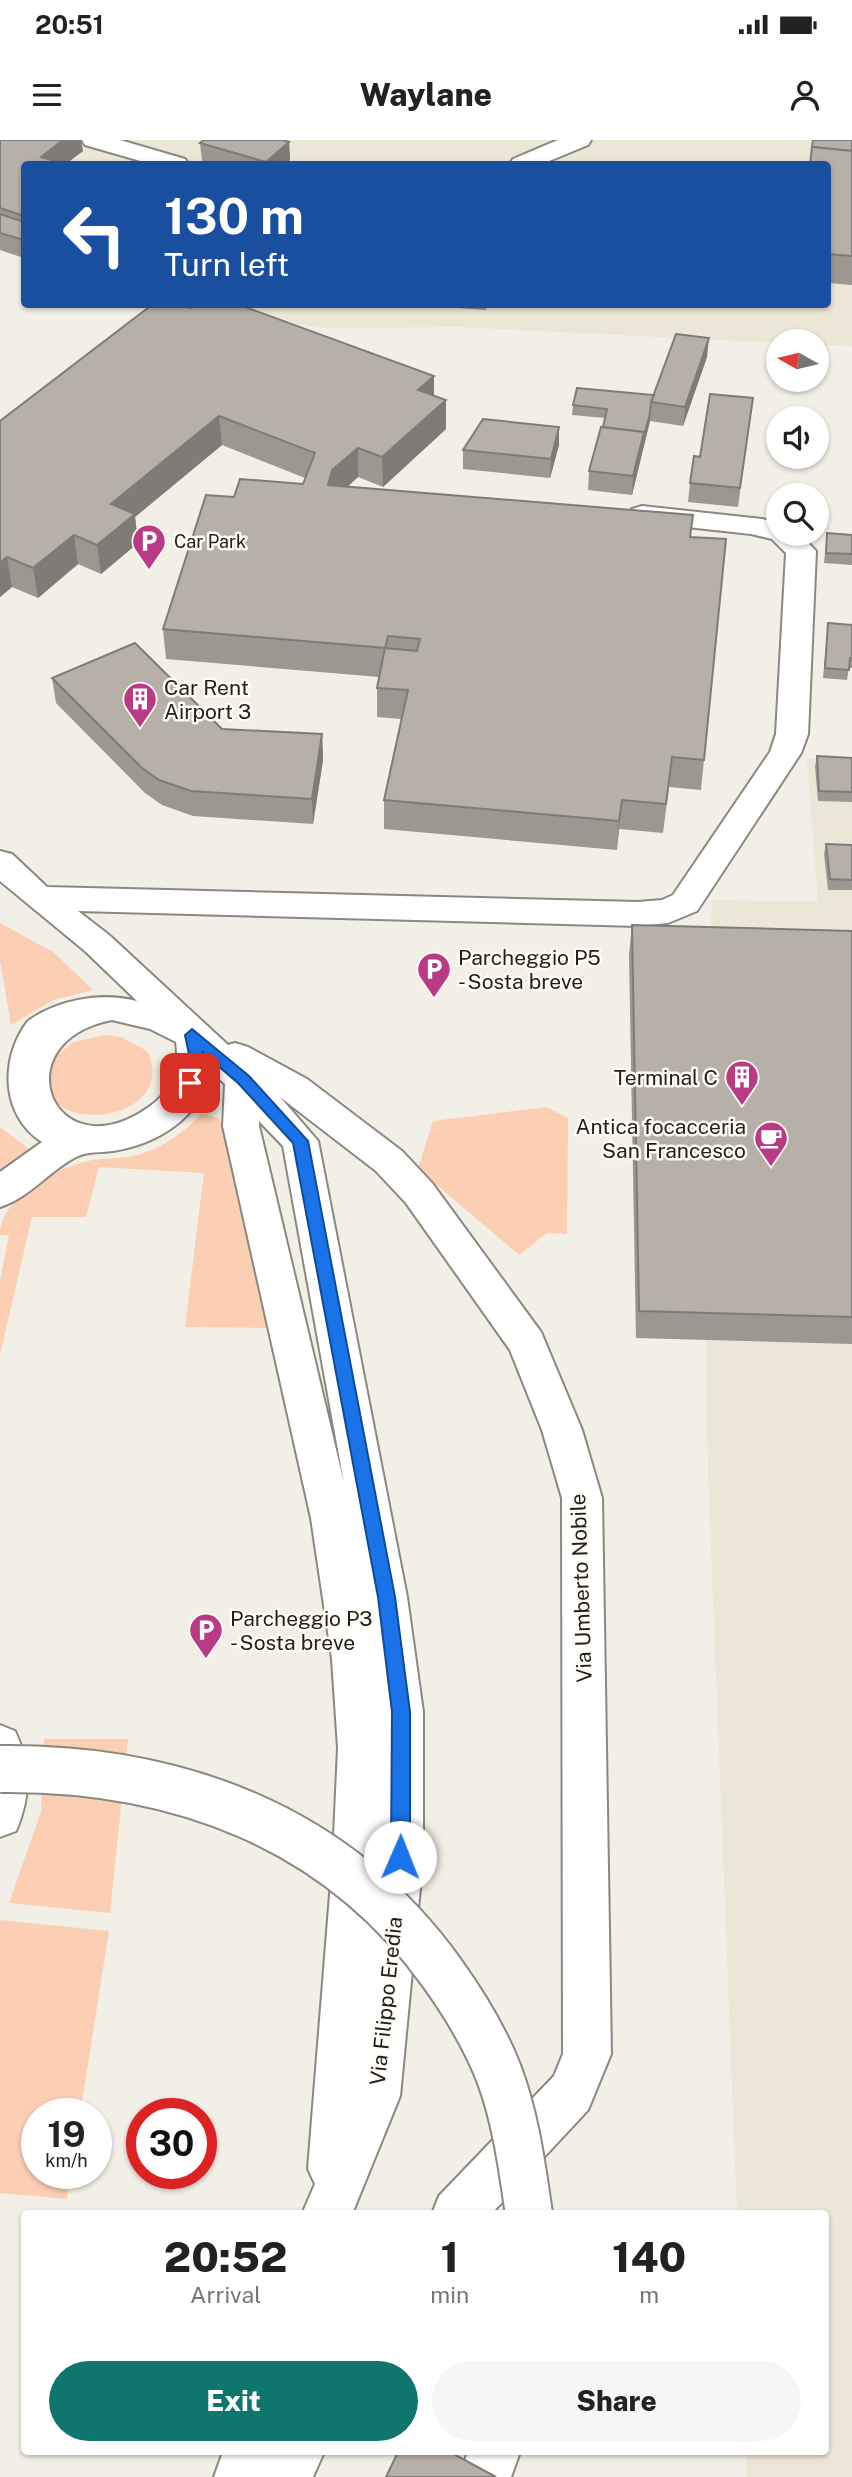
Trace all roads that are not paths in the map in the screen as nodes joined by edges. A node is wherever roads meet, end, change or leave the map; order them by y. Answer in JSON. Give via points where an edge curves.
{"nodes":[{"id":1,"x":94,"y":140,"type":"edge"},
{"id":2,"x":579,"y":140,"type":"edge"},
{"id":3,"x":166,"y":161,"type":"edge"},
{"id":4,"x":529,"y":161,"type":"edge"},
{"id":5,"x":614,"y":512,"type":"edge"},
{"id":6,"x":766,"y":529,"type":"edge"},
{"id":7,"x":795,"y":546,"type":"edge"},
{"id":8,"x":0,"y":862,"type":"edge"},
{"id":9,"x":39,"y":898,"type":"junction"},
{"id":10,"x":192,"y":1035,"type":"junction"},
{"id":11,"x":5,"y":1089,"type":"edge"},
{"id":12,"x":81,"y":1138,"type":"junction"},
{"id":13,"x":0,"y":1193,"type":"edge"},
{"id":14,"x":0,"y":1745,"type":"edge"},
{"id":15,"x":0,"y":1769,"type":"edge"},
{"id":16,"x":0,"y":1816,"type":"edge"},
{"id":17,"x":328,"y":2208,"type":"edge"},
{"id":18,"x":461,"y":2210,"type":"edge"},
{"id":19,"x":528,"y":2210,"type":"edge"},
{"id":20,"x":248,"y":2455,"type":"edge"},
{"id":21,"x":296,"y":2455,"type":"edge"},
{"id":22,"x":493,"y":2455,"type":"edge"},
{"id":23,"x":240,"y":2477,"type":"edge"},
{"id":24,"x":283,"y":2477,"type":"edge"},
{"id":25,"x":485,"y":2477,"type":"edge"}],
"edges":[{"from":1,"to":3,"type":"street"},
{"from":2,"to":4,"type":"street"},
{"from":5,"to":6,"type":"street"},
{"from":7,"to":9,"type":"street","via":[[801,551],[802,571],[792,734],[777,765],[685,903],[638,914]]},
{"from":8,"to":9,"type":"street"},
{"from":9,"to":10,"type":"street","via":[[97,943]]},
{"from":10,"to":11,"type":"street","via":[[160,1019],[112,1007],[77,1012],[31,1039]]},
{"from":10,"to":12,"type":"street","via":[[197,1059],[178,1104],[157,1122],[133,1133]]},
{"from":10,"to":17,"type":"street","via":[[243,1080],[241,1125],[332,1518],[353,1659],[360,1748],[348,1997]]},
{"from":10,"to":18,"type":"street","name":"Via Umberto Nobile","via":[[294,1088],[389,1161],[419,1193],[527,1343],[562,1430],[582,1498],[587,2054],[571,2092]]},
{"from":11,"to":12,"type":"street","via":[[37,1121]]},
{"from":12,"to":13,"type":"street","via":[[46,1156]]},
{"from":14,"to":16,"type":"street","via":[[6,1761],[6,1788]]},
{"from":15,"to":19,"type":"street","bridge":true,"via":[[72,1770],[223,1802],[284,1829],[340,1864],[391,1909],[436,1961],[474,2021],[503,2088],[522,2160]]},
{"from":20,"to":23,"type":"street"},
{"from":21,"to":24,"type":"street"},
{"from":22,"to":25,"type":"street"}]}
